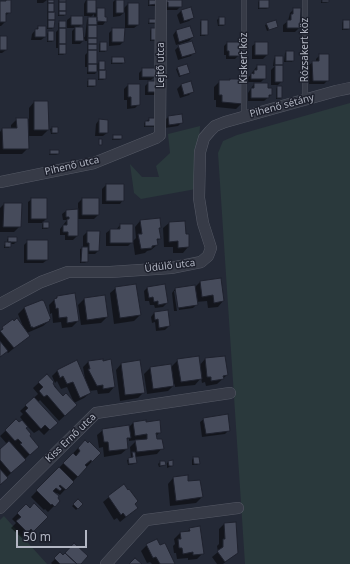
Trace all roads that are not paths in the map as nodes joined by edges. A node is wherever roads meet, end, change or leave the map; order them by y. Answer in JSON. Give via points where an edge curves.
{"nodes":[{"id":1,"x":161,"y":0,"type":"edge"},
{"id":2,"x":244,"y":0,"type":"edge"},
{"id":3,"x":305,"y":0,"type":"edge"},
{"id":4,"x":350,"y":88,"type":"edge"},
{"id":5,"x":305,"y":100,"type":"junction"},
{"id":6,"x":244,"y":116,"type":"junction"},
{"id":7,"x":215,"y":126,"type":"joint"},
{"id":8,"x":160,"y":130,"type":"joint"},
{"id":9,"x":0,"y":182,"type":"edge"},
{"id":10,"x":0,"y":304,"type":"edge"},
{"id":11,"x":230,"y":393,"type":"dead end"},
{"id":12,"x":0,"y":508,"type":"edge"},
{"id":13,"x":238,"y":508,"type":"dead end"},
{"id":14,"x":106,"y":564,"type":"edge"}],
"edges":[{"from":1,"to":8,"type":"street","name":"Lejtő utca"},
{"from":2,"to":6,"type":"lane","name":"Kiskert köz"},
{"from":3,"to":5,"type":"lane","name":"Rózsakert köz"},
{"from":4,"to":5,"type":"street","name":"Pihenő sétány"},
{"from":5,"to":6,"type":"street","name":"Pihenő sétány"},
{"from":6,"to":7,"type":"street","name":"Pihenő sétány"},
{"from":7,"to":10,"type":"street","name":"Üdülő utca","via":[[204,138],[200,152],[199,198],[211,248],[208,256],[201,262],[171,268],[68,272],[41,282]]},
{"from":8,"to":9,"type":"street","name":"Pihenő utca","via":[[160,135],[156,138],[94,163]]},
{"from":11,"to":12,"type":"street","name":"Kiss Ernő utca","via":[[96,412]]},
{"from":13,"to":14,"type":"street","via":[[146,520]]}]}
